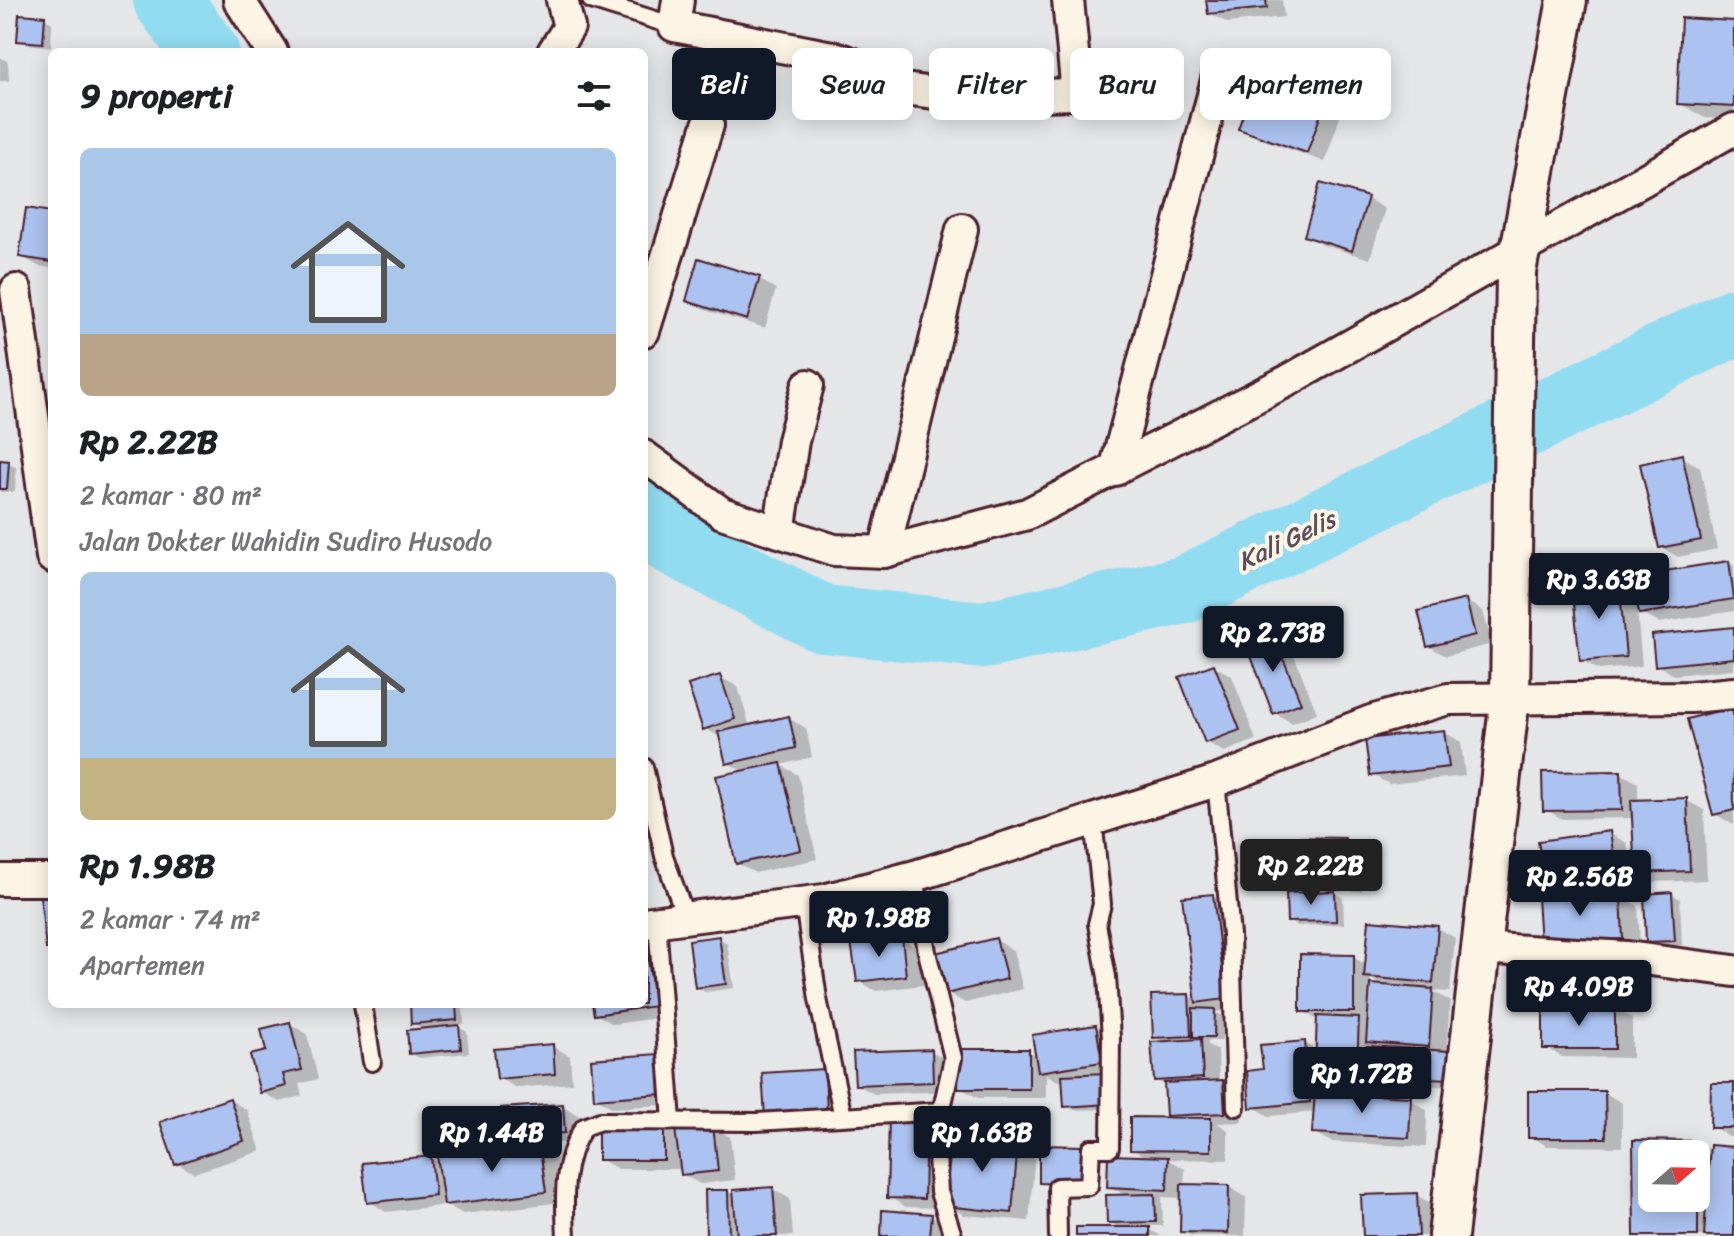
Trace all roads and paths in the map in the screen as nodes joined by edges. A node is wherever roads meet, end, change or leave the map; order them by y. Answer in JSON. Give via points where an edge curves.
{"nodes":[{"id":1,"x":239,"y":0,"type":"edge"},
{"id":2,"x":562,"y":0,"type":"edge"},
{"id":3,"x":591,"y":0,"type":"edge"},
{"id":4,"x":1068,"y":0,"type":"edge"},
{"id":5,"x":1567,"y":0,"type":"edge"},
{"id":6,"x":676,"y":13,"type":"edge"},
{"id":7,"x":269,"y":48,"type":"edge"},
{"id":8,"x":556,"y":48,"type":"edge"},
{"id":9,"x":1206,"y":120,"type":"edge"},
{"id":10,"x":708,"y":125,"type":"dead end"},
{"id":11,"x":1734,"y":129,"type":"edge"},
{"id":12,"x":962,"y":229,"type":"dead end"},
{"id":13,"x":1518,"y":260,"type":"junction"},
{"id":14,"x":8,"y":290,"type":"edge"},
{"id":15,"x":648,"y":318,"type":"edge"},
{"id":16,"x":808,"y":385,"type":"dead end"},
{"id":17,"x":648,"y":459,"type":"edge"},
{"id":18,"x":1115,"y":470,"type":"junction"},
{"id":19,"x":779,"y":532,"type":"junction"},
{"id":20,"x":48,"y":533,"type":"edge"},
{"id":21,"x":884,"y":552,"type":"junction"},
{"id":22,"x":1734,"y":693,"type":"edge"},
{"id":23,"x":1510,"y":697,"type":"junction"},
{"id":24,"x":1216,"y":781,"type":"junction"},
{"id":25,"x":648,"y":785,"type":"edge"},
{"id":26,"x":1093,"y":819,"type":"junction"},
{"id":27,"x":915,"y":876,"type":"junction"},
{"id":28,"x":0,"y":880,"type":"edge"},
{"id":29,"x":48,"y":880,"type":"edge"},
{"id":30,"x":804,"y":903,"type":"junction"},
{"id":31,"x":662,"y":921,"type":"edge"},
{"id":32,"x":1478,"y":948,"type":"junction"},
{"id":33,"x":1734,"y":971,"type":"edge"},
{"id":34,"x":364,"y":1008,"type":"edge"},
{"id":35,"x":372,"y":1062,"type":"dead end"},
{"id":36,"x":1236,"y":1107,"type":"dead end"},
{"id":37,"x":942,"y":1111,"type":"junction"},
{"id":38,"x":843,"y":1117,"type":"junction"},
{"id":39,"x":672,"y":1121,"type":"junction"},
{"id":40,"x":566,"y":1236,"type":"edge"},
{"id":41,"x":953,"y":1236,"type":"edge"},
{"id":42,"x":1058,"y":1236,"type":"edge"},
{"id":43,"x":1448,"y":1236,"type":"edge"}],
"edges":[{"from":1,"to":7,"type":"street"},
{"from":2,"to":8,"type":"street","via":[[569,27]]},
{"from":3,"to":6,"type":"lane"},
{"from":4,"to":6,"type":"street","via":[[1077,94],[964,97],[893,89],[874,85],[866,68]]},
{"from":5,"to":13,"type":"street"},
{"from":9,"to":18,"type":"street"},
{"from":10,"to":15,"type":"street"},
{"from":11,"to":13,"type":"street"},
{"from":12,"to":21,"type":"street"},
{"from":13,"to":18,"type":"street"},
{"from":13,"to":23,"type":"street"},
{"from":14,"to":20,"type":"street"},
{"from":16,"to":19,"type":"street"},
{"from":17,"to":19,"type":"street","via":[[722,513]]},
{"from":18,"to":21,"type":"street","via":[[1027,514]]},
{"from":19,"to":21,"type":"street","via":[[834,550]]},
{"from":22,"to":23,"type":"street"},
{"from":23,"to":24,"type":"street","via":[[1435,703],[1371,721]]},
{"from":23,"to":32,"type":"street"},
{"from":24,"to":26,"type":"street"},
{"from":24,"to":36,"type":"lane","via":[[1231,935]]},
{"from":25,"to":31,"type":"lane","via":[[664,856]]},
{"from":26,"to":27,"type":"street"},
{"from":26,"to":42,"type":"lane","via":[[1102,904],[1097,924],[1111,1038],[1110,1148],[1091,1148],[1089,1186],[1057,1187]]},
{"from":27,"to":30,"type":"street"},
{"from":27,"to":37,"type":"lane","via":[[953,1058]]},
{"from":28,"to":29,"type":"street"},
{"from":30,"to":31,"type":"street"},
{"from":30,"to":38,"type":"lane"},
{"from":31,"to":39,"type":"lane"},
{"from":32,"to":33,"type":"street","via":[[1627,957]]},
{"from":32,"to":43,"type":"street"},
{"from":34,"to":35,"type":"lane"},
{"from":37,"to":38,"type":"lane"},
{"from":37,"to":41,"type":"lane","via":[[936,1136],[939,1192]]},
{"from":38,"to":39,"type":"lane"},
{"from":39,"to":40,"type":"lane","via":[[600,1121],[584,1127],[568,1160]]}]}
